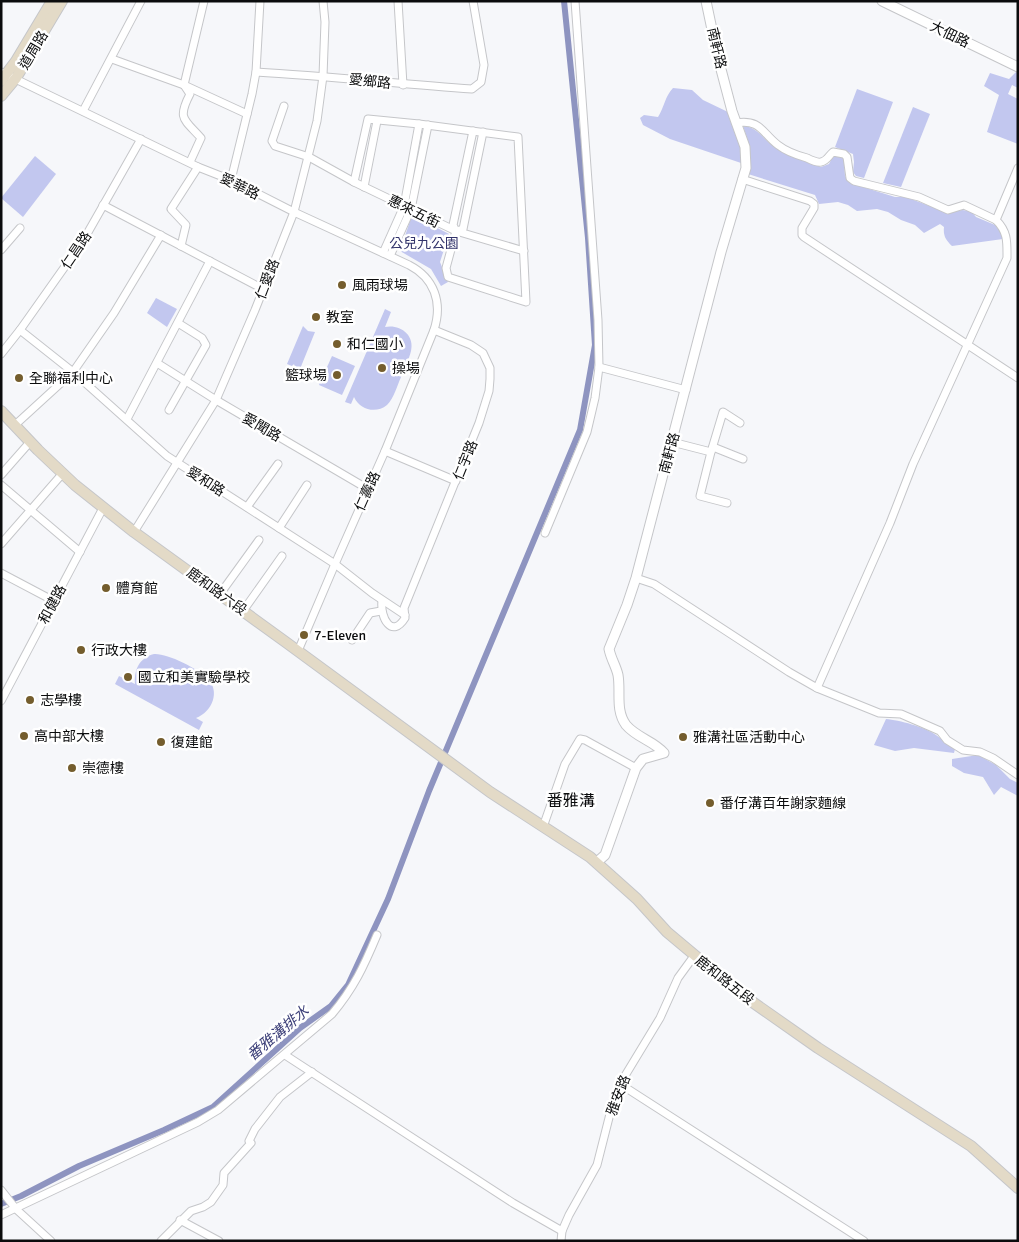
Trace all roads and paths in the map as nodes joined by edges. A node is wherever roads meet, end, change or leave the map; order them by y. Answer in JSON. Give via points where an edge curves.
{"nodes":[{"id":1,"x":52,"y":1,"type":"edge"},
{"id":2,"x":62,"y":1,"type":"edge"},
{"id":3,"x":141,"y":1,"type":"edge"},
{"id":4,"x":204,"y":1,"type":"edge"},
{"id":5,"x":260,"y":1,"type":"edge"},
{"id":6,"x":323,"y":1,"type":"edge"},
{"id":7,"x":398,"y":1,"type":"edge"},
{"id":8,"x":473,"y":1,"type":"edge"},
{"id":9,"x":575,"y":1,"type":"edge"},
{"id":10,"x":706,"y":1,"type":"edge"},
{"id":11,"x":882,"y":1,"type":"edge"},
{"id":12,"x":112,"y":59,"type":"junction"},
{"id":13,"x":1018,"y":67,"type":"edge"},
{"id":14,"x":256,"y":72,"type":"junction"},
{"id":15,"x":6,"y":76,"type":"edge"},
{"id":16,"x":323,"y":76,"type":"junction"},
{"id":17,"x":184,"y":85,"type":"junction"},
{"id":18,"x":403,"y":85,"type":"junction"},
{"id":19,"x":1,"y":96,"type":"edge"},
{"id":20,"x":284,"y":106,"type":"dead end"},
{"id":21,"x":83,"y":111,"type":"junction"},
{"id":22,"x":247,"y":114,"type":"junction"},
{"id":23,"x":377,"y":121,"type":"junction"},
{"id":24,"x":736,"y":123,"type":"junction"},
{"id":25,"x":420,"y":124,"type":"junction"},
{"id":26,"x":428,"y":125,"type":"junction"},
{"id":27,"x":474,"y":131,"type":"junction"},
{"id":28,"x":483,"y":132,"type":"junction"},
{"id":29,"x":141,"y":139,"type":"junction"},
{"id":30,"x":309,"y":158,"type":"junction"},
{"id":31,"x":190,"y":162,"type":"junction"},
{"id":32,"x":198,"y":167,"type":"junction"},
{"id":33,"x":1018,"y":168,"type":"edge"},
{"id":34,"x":742,"y":179,"type":"junction"},
{"id":35,"x":230,"y":180,"type":"junction"},
{"id":36,"x":354,"y":182,"type":"junction"},
{"id":37,"x":364,"y":187,"type":"junction"},
{"id":38,"x":103,"y":205,"type":"junction"},
{"id":39,"x":407,"y":207,"type":"junction"},
{"id":40,"x":294,"y":212,"type":"junction"},
{"id":41,"x":996,"y":220,"type":"junction"},
{"id":42,"x":20,"y":228,"type":"dead end"},
{"id":43,"x":456,"y":231,"type":"junction"},
{"id":44,"x":161,"y":236,"type":"junction"},
{"id":45,"x":181,"y":246,"type":"junction"},
{"id":46,"x":1,"y":250,"type":"edge"},
{"id":47,"x":524,"y":250,"type":"junction"},
{"id":48,"x":386,"y":254,"type":"junction"},
{"id":49,"x":210,"y":261,"type":"junction"},
{"id":50,"x":263,"y":289,"type":"junction"},
{"id":51,"x":178,"y":323,"type":"junction"},
{"id":52,"x":20,"y":330,"type":"junction"},
{"id":53,"x":434,"y":330,"type":"junction"},
{"id":54,"x":968,"y":346,"type":"junction"},
{"id":55,"x":1,"y":354,"type":"edge"},
{"id":56,"x":157,"y":363,"type":"junction"},
{"id":57,"x":599,"y":367,"type":"junction"},
{"id":58,"x":73,"y":372,"type":"junction"},
{"id":59,"x":1018,"y":378,"type":"edge"},
{"id":60,"x":185,"y":381,"type":"junction"},
{"id":61,"x":686,"y":390,"type":"junction"},
{"id":62,"x":216,"y":400,"type":"junction"},
{"id":63,"x":169,"y":410,"type":"dead end"},
{"id":64,"x":1,"y":411,"type":"edge"},
{"id":65,"x":126,"y":419,"type":"junction"},
{"id":66,"x":740,"y":423,"type":"dead end"},
{"id":67,"x":15,"y":425,"type":"junction"},
{"id":68,"x":30,"y":442,"type":"junction"},
{"id":69,"x":672,"y":442,"type":"junction"},
{"id":70,"x":712,"y":450,"type":"junction"},
{"id":71,"x":385,"y":451,"type":"junction"},
{"id":72,"x":743,"y":459,"type":"dead end"},
{"id":73,"x":178,"y":462,"type":"junction"},
{"id":74,"x":278,"y":464,"type":"dead end"},
{"id":75,"x":63,"y":474,"type":"junction"},
{"id":76,"x":1,"y":475,"type":"edge"},
{"id":77,"x":456,"y":481,"type":"junction"},
{"id":78,"x":1,"y":485,"type":"edge"},
{"id":79,"x":307,"y":485,"type":"dead end"},
{"id":80,"x":368,"y":489,"type":"junction"},
{"id":81,"x":726,"y":502,"type":"dead end"},
{"id":82,"x":247,"y":507,"type":"junction"},
{"id":83,"x":103,"y":508,"type":"junction"},
{"id":84,"x":32,"y":511,"type":"junction"},
{"id":85,"x":280,"y":528,"type":"junction"},
{"id":86,"x":134,"y":532,"type":"junction"},
{"id":87,"x":545,"y":533,"type":"dead end"},
{"id":88,"x":259,"y":540,"type":"dead end"},
{"id":89,"x":1,"y":544,"type":"edge"},
{"id":90,"x":80,"y":552,"type":"junction"},
{"id":91,"x":282,"y":556,"type":"dead end"},
{"id":92,"x":335,"y":564,"type":"junction"},
{"id":93,"x":1,"y":573,"type":"edge"},
{"id":94,"x":636,"y":578,"type":"junction"},
{"id":95,"x":220,"y":594,"type":"junction"},
{"id":96,"x":54,"y":600,"type":"junction"},
{"id":97,"x":382,"y":601,"type":"junction"},
{"id":98,"x":243,"y":611,"type":"junction"},
{"id":99,"x":381,"y":611,"type":"junction"},
{"id":100,"x":405,"y":615,"type":"junction"},
{"id":101,"x":352,"y":640,"type":"dead end"},
{"id":102,"x":298,"y":651,"type":"junction"},
{"id":103,"x":817,"y":688,"type":"junction"},
{"id":104,"x":1,"y":701,"type":"edge"},
{"id":105,"x":444,"y":758,"type":"joint"},
{"id":106,"x":636,"y":768,"type":"junction"},
{"id":107,"x":1018,"y":776,"type":"edge"},
{"id":108,"x":543,"y":826,"type":"junction"},
{"id":109,"x":597,"y":862,"type":"junction"},
{"id":110,"x":377,"y":934,"type":"dead end"},
{"id":111,"x":694,"y":956,"type":"junction"},
{"id":112,"x":285,"y":1055,"type":"junction"},
{"id":113,"x":312,"y":1072,"type":"junction"},
{"id":114,"x":620,"y":1084,"type":"junction"},
{"id":115,"x":1018,"y":1188,"type":"edge"},
{"id":116,"x":3,"y":1192,"type":"edge"},
{"id":117,"x":14,"y":1207,"type":"junction"},
{"id":118,"x":1,"y":1215,"type":"edge"},
{"id":119,"x":180,"y":1220,"type":"junction"},
{"id":120,"x":564,"y":1238,"type":"edge"},
{"id":121,"x":51,"y":1241,"type":"edge"},
{"id":122,"x":161,"y":1241,"type":"edge"},
{"id":123,"x":219,"y":1241,"type":"edge"},
{"id":124,"x":864,"y":1241,"type":"edge"}],
"edges":[{"from":1,"to":15,"type":"main road","name":"道周路"},
{"from":2,"to":15,"type":"main road","name":"道周路"},
{"from":3,"to":12,"type":"street"},
{"from":4,"to":17,"type":"street"},
{"from":5,"to":14,"type":"street"},
{"from":6,"to":16,"type":"street","name":"仁愛路"},
{"from":7,"to":18,"type":"street"},
{"from":8,"to":18,"type":"street","name":"愛鄉路","via":[[484,65],[481,82],[472,90]]},
{"from":9,"to":57,"type":"street","via":[[598,310]]},
{"from":10,"to":24,"type":"street","name":"南軒路"},
{"from":11,"to":13,"type":"street","name":"大佃路"},
{"from":12,"to":17,"type":"street"},
{"from":12,"to":21,"type":"street"},
{"from":14,"to":16,"type":"street","name":"愛鄉路"},
{"from":14,"to":22,"type":"street"},
{"from":15,"to":19,"type":"main road","name":"道周路"},
{"from":15,"to":21,"type":"street","name":"愛華路"},
{"from":16,"to":18,"type":"street","name":"愛鄉路"},
{"from":16,"to":30,"type":"street","name":"仁愛路"},
{"from":17,"to":22,"type":"street"},
{"from":17,"to":31,"type":"street","via":[[190,94],[183,108],[184,118],[201,138]]},
{"from":20,"to":30,"type":"street","name":"惠來五街","via":[[273,144]]},
{"from":21,"to":29,"type":"street","name":"愛華路"},
{"from":22,"to":35,"type":"street"},
{"from":23,"to":25,"type":"street"},
{"from":23,"to":36,"type":"street","via":[[368,119]]},
{"from":23,"to":37,"type":"street"},
{"from":24,"to":34,"type":"street","name":"南軒路","via":[[747,154]]},
{"from":24,"to":41,"type":"street","via":[[758,126],[788,152],[816,162],[825,161],[833,152],[844,154],[850,178],[854,181],[918,197],[948,210],[964,205]]},
{"from":25,"to":26,"type":"street"},
{"from":25,"to":39,"type":"street"},
{"from":26,"to":27,"type":"street"},
{"from":26,"to":39,"type":"street"},
{"from":27,"to":28,"type":"street"},
{"from":27,"to":43,"type":"street","via":[[453,225]]},
{"from":28,"to":43,"type":"street","via":[[463,229]]},
{"from":28,"to":47,"type":"street","via":[[518,137]]},
{"from":29,"to":31,"type":"street","name":"愛華路"},
{"from":29,"to":38,"type":"street","name":"仁昌路"},
{"from":30,"to":36,"type":"street","name":"惠來五街"},
{"from":30,"to":40,"type":"street","name":"仁愛路"},
{"from":31,"to":32,"type":"street","name":"愛華路"},
{"from":32,"to":35,"type":"street","name":"愛華路"},
{"from":32,"to":45,"type":"street","via":[[172,209],[186,225]]},
{"from":33,"to":41,"type":"street"},
{"from":34,"to":54,"type":"street","via":[[810,201],[814,208],[802,228],[804,237]]},
{"from":34,"to":61,"type":"street","name":"南軒路"},
{"from":35,"to":40,"type":"street","name":"愛華路"},
{"from":36,"to":37,"type":"street","name":"惠來五街"},
{"from":37,"to":39,"type":"street","name":"惠來五街"},
{"from":38,"to":44,"type":"street"},
{"from":38,"to":52,"type":"street","name":"仁昌路","via":[[83,241]]},
{"from":39,"to":43,"type":"street","name":"惠來五街"},
{"from":39,"to":48,"type":"street"},
{"from":40,"to":48,"type":"street","name":"愛華路"},
{"from":40,"to":50,"type":"street","name":"仁愛路"},
{"from":41,"to":54,"type":"street","via":[[1004,228],[1007,258]]},
{"from":42,"to":46,"type":"street"},
{"from":43,"to":47,"type":"street","name":"惠來五街"},
{"from":43,"to":47,"type":"street","via":[[446,268],[448,276],[526,302]]},
{"from":44,"to":45,"type":"street"},
{"from":44,"to":58,"type":"street"},
{"from":45,"to":49,"type":"street"},
{"from":48,"to":53,"type":"street","name":"愛華路","via":[[415,268],[431,283],[438,303]]},
{"from":49,"to":50,"type":"street"},
{"from":49,"to":51,"type":"street"},
{"from":50,"to":62,"type":"street","name":"仁愛路"},
{"from":51,"to":56,"type":"street"},
{"from":51,"to":60,"type":"street","via":[[206,342]]},
{"from":52,"to":55,"type":"street","name":"仁昌路"},
{"from":52,"to":58,"type":"street","name":"愛和路"},
{"from":53,"to":71,"type":"street","name":"仁壽路"},
{"from":53,"to":77,"type":"street","name":"仁宇路","via":[[483,353],[490,368],[489,391]]},
{"from":54,"to":59,"type":"street"},
{"from":54,"to":103,"type":"street","via":[[913,464]]},
{"from":56,"to":60,"type":"street","name":"愛聞路"},
{"from":56,"to":65,"type":"street"},
{"from":57,"to":61,"type":"street"},
{"from":57,"to":87,"type":"street","via":[[587,432]]},
{"from":58,"to":65,"type":"street","name":"愛和路"},
{"from":58,"to":67,"type":"street"},
{"from":60,"to":62,"type":"street","name":"愛聞路"},
{"from":60,"to":63,"type":"street"},
{"from":61,"to":69,"type":"street","name":"南軒路"},
{"from":62,"to":73,"type":"street","name":"仁愛路"},
{"from":62,"to":80,"type":"street","name":"愛聞路"},
{"from":64,"to":67,"type":"main road","name":"鹿和路六段"},
{"from":65,"to":73,"type":"street","name":"愛和路","via":[[154,446]]},
{"from":66,"to":70,"type":"street","via":[[723,412]]},
{"from":67,"to":68,"type":"main road","name":"鹿和路六段"},
{"from":68,"to":75,"type":"main road","name":"鹿和路六段"},
{"from":68,"to":76,"type":"street"},
{"from":69,"to":70,"type":"street"},
{"from":69,"to":94,"type":"street","name":"南軒路"},
{"from":70,"to":72,"type":"street"},
{"from":70,"to":81,"type":"street","via":[[700,496]]},
{"from":71,"to":77,"type":"street"},
{"from":71,"to":80,"type":"street","name":"仁壽路"},
{"from":73,"to":82,"type":"street","name":"愛和路"},
{"from":73,"to":86,"type":"street","name":"仁愛路"},
{"from":74,"to":82,"type":"street"},
{"from":75,"to":83,"type":"main road","name":"鹿和路六段"},
{"from":75,"to":84,"type":"street"},
{"from":77,"to":100,"type":"street","name":"仁宇路","via":[[404,608]]},
{"from":78,"to":84,"type":"street"},
{"from":79,"to":85,"type":"street"},
{"from":80,"to":92,"type":"street","name":"仁壽路"},
{"from":82,"to":85,"type":"street","name":"愛和路"},
{"from":83,"to":86,"type":"main road","name":"鹿和路六段"},
{"from":83,"to":90,"type":"street","name":"和健路"},
{"from":84,"to":89,"type":"street"},
{"from":84,"to":90,"type":"street"},
{"from":85,"to":92,"type":"street","name":"愛和路"},
{"from":86,"to":95,"type":"main road","name":"鹿和路六段"},
{"from":88,"to":95,"type":"street"},
{"from":90,"to":96,"type":"street","name":"和健路"},
{"from":91,"to":98,"type":"street"},
{"from":92,"to":97,"type":"street","name":"愛和路"},
{"from":92,"to":102,"type":"street","name":"仁壽路"},
{"from":93,"to":96,"type":"street"},
{"from":94,"to":103,"type":"street","via":[[654,584]]},
{"from":94,"to":106,"type":"street","name":"南軒路","via":[[609,650],[618,677],[619,708],[626,724],[664,753],[643,759]]},
{"from":95,"to":98,"type":"main road","name":"鹿和路六段"},
{"from":96,"to":104,"type":"street","name":"和健路"},
{"from":97,"to":99,"type":"street"},
{"from":97,"to":100,"type":"street","name":"愛和路"},
{"from":98,"to":102,"type":"main road","name":"鹿和路六段"},
{"from":99,"to":100,"type":"street","via":[[385,621],[396,627],[402,624]]},
{"from":99,"to":101,"type":"street","via":[[370,613]]},
{"from":102,"to":105,"type":"main road","name":"鹿和路六段"},
{"from":103,"to":107,"type":"street","via":[[879,713],[901,714],[940,731],[946,740],[963,750],[993,758]]},
{"from":105,"to":108,"type":"main road","name":"鹿和路五段"},
{"from":106,"to":108,"type":"street","via":[[580,739],[565,764]]},
{"from":106,"to":109,"type":"street","via":[[605,855]]},
{"from":108,"to":109,"type":"main road","name":"鹿和路五段"},
{"from":109,"to":111,"type":"main road","name":"鹿和路五段"},
{"from":110,"to":112,"type":"street","via":[[361,972],[344,999],[332,1014]]},
{"from":111,"to":114,"type":"street","name":"雅安路","via":[[678,978],[660,1018]]},
{"from":111,"to":115,"type":"main road","name":"鹿和路五段","via":[[741,994],[818,1048],[971,1146]]},
{"from":112,"to":113,"type":"street"},
{"from":112,"to":117,"type":"street","via":[[208,1117]]},
{"from":113,"to":119,"type":"street","via":[[280,1097],[255,1129],[249,1140],[251,1143],[224,1173],[223,1185],[211,1202]]},
{"from":113,"to":120,"type":"street","via":[[514,1202]]},
{"from":114,"to":120,"type":"street","name":"雅安路","via":[[597,1165]]},
{"from":114,"to":124,"type":"street"},
{"from":116,"to":117,"type":"street"},
{"from":117,"to":118,"type":"street"},
{"from":117,"to":121,"type":"street"},
{"from":119,"to":122,"type":"street"},
{"from":119,"to":123,"type":"street"}]}
